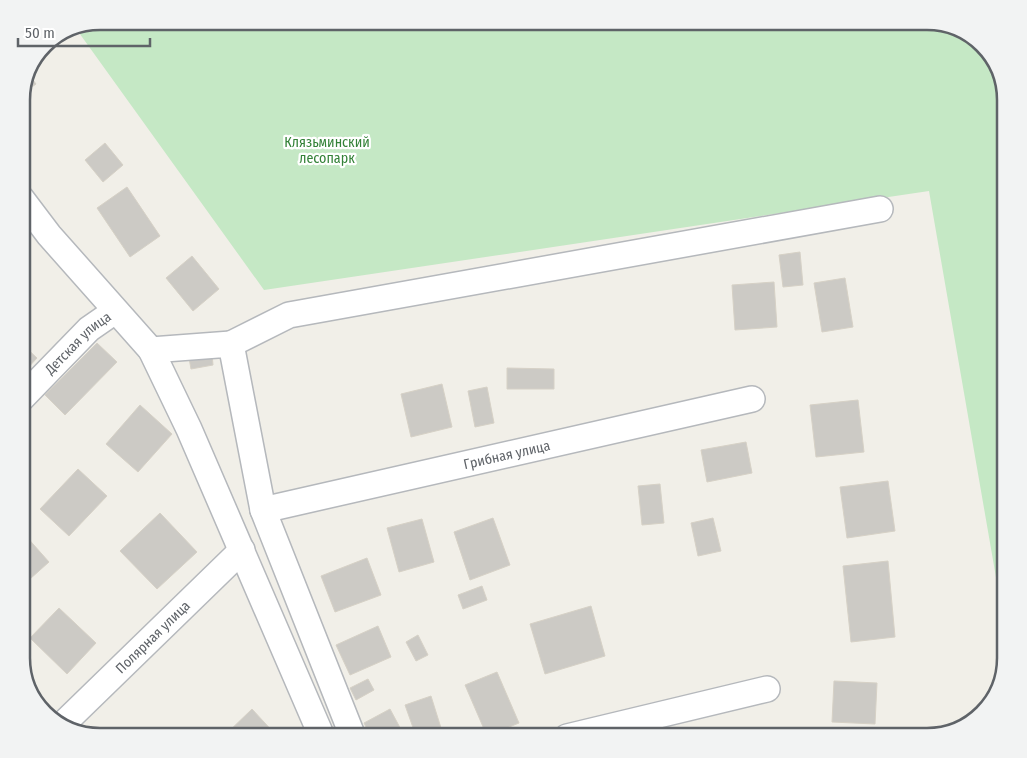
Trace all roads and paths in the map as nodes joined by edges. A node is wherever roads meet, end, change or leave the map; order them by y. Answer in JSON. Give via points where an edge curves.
{"nodes":[{"id":1,"x":880,"y":209,"type":"dead end"},
{"id":2,"x":30,"y":210,"type":"edge"},
{"id":3,"x":115,"y":311,"type":"junction"},
{"id":4,"x":231,"y":344,"type":"junction"},
{"id":5,"x":151,"y":350,"type":"junction"},
{"id":6,"x":30,"y":390,"type":"edge"},
{"id":7,"x":752,"y":399,"type":"dead end"},
{"id":8,"x":263,"y":510,"type":"junction"},
{"id":9,"x":242,"y":550,"type":"junction"},
{"id":10,"x":767,"y":689,"type":"dead end"},
{"id":11,"x":67,"y":720,"type":"edge"},
{"id":12,"x":318,"y":728,"type":"edge"},
{"id":13,"x":349,"y":728,"type":"edge"},
{"id":14,"x":604,"y":728,"type":"edge"}],
"edges":[{"from":1,"to":4,"type":"street","via":[[289,315]]},
{"from":2,"to":3,"type":"street"},
{"from":3,"to":5,"type":"street"},
{"from":3,"to":6,"type":"street","name":"Детская улица","via":[[89,329]]},
{"from":4,"to":5,"type":"street"},
{"from":4,"to":8,"type":"street"},
{"from":5,"to":9,"type":"street"},
{"from":7,"to":8,"type":"street","name":"Грибная улица"},
{"from":8,"to":13,"type":"street"},
{"from":9,"to":11,"type":"street","name":"Полярная улица"},
{"from":9,"to":12,"type":"street"},
{"from":10,"to":14,"type":"street"}]}
